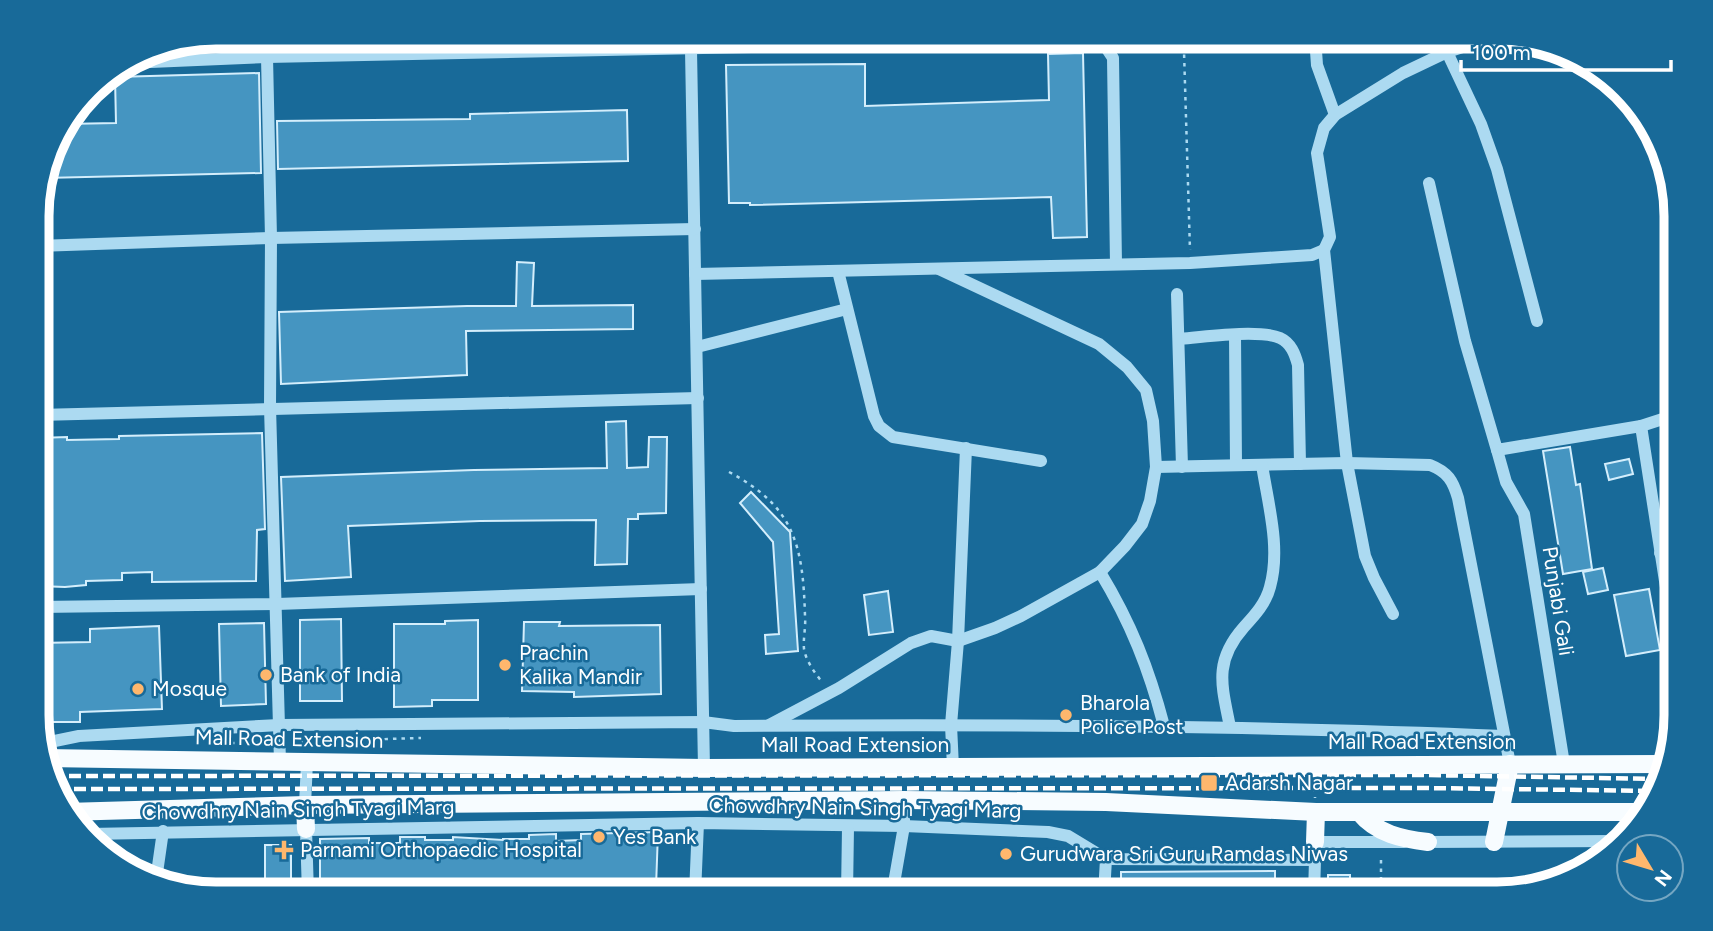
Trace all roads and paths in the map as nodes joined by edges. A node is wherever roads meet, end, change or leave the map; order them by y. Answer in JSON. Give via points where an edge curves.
{"nodes":[{"id":1,"x":731,"y":49,"type":"edge"},
{"id":2,"x":1107,"y":49,"type":"edge"},
{"id":3,"x":1160,"y":49,"type":"edge"},
{"id":4,"x":1316,"y":49,"type":"edge"},
{"id":5,"x":1456,"y":49,"type":"edge"},
{"id":6,"x":691,"y":50,"type":"junction"},
{"id":7,"x":1447,"y":52,"type":"junction"},
{"id":8,"x":267,"y":57,"type":"junction"},
{"id":9,"x":152,"y":62,"type":"edge"},
{"id":10,"x":1335,"y":115,"type":"junction"},
{"id":11,"x":1429,"y":183,"type":"dead end"},
{"id":12,"x":695,"y":229,"type":"junction"},
{"id":13,"x":271,"y":238,"type":"junction"},
{"id":14,"x":49,"y":246,"type":"edge"},
{"id":15,"x":1324,"y":250,"type":"junction"},
{"id":16,"x":1190,"y":263,"type":"junction"},
{"id":17,"x":1116,"y":264,"type":"junction"},
{"id":18,"x":939,"y":269,"type":"junction"},
{"id":19,"x":838,"y":271,"type":"junction"},
{"id":20,"x":695,"y":274,"type":"junction"},
{"id":21,"x":1177,"y":294,"type":"dead end"},
{"id":22,"x":847,"y":309,"type":"junction"},
{"id":23,"x":1537,"y":321,"type":"dead end"},
{"id":24,"x":1235,"y":335,"type":"junction"},
{"id":25,"x":1179,"y":339,"type":"junction"},
{"id":26,"x":697,"y":347,"type":"junction"},
{"id":27,"x":698,"y":398,"type":"junction"},
{"id":28,"x":270,"y":407,"type":"junction"},
{"id":29,"x":49,"y":415,"type":"edge"},
{"id":30,"x":1664,"y":419,"type":"edge"},
{"id":31,"x":1641,"y":426,"type":"junction"},
{"id":32,"x":966,"y":449,"type":"junction"},
{"id":33,"x":1497,"y":450,"type":"junction"},
{"id":34,"x":1041,"y":461,"type":"dead end"},
{"id":35,"x":1347,"y":463,"type":"junction"},
{"id":36,"x":1300,"y":464,"type":"junction"},
{"id":37,"x":1236,"y":465,"type":"junction"},
{"id":38,"x":1262,"y":465,"type":"junction"},
{"id":39,"x":1156,"y":467,"type":"junction"},
{"id":40,"x":1182,"y":467,"type":"junction"},
{"id":41,"x":729,"y":472,"type":"dead end"},
{"id":42,"x":1664,"y":552,"type":"edge"},
{"id":43,"x":1660,"y":553,"type":"junction"},
{"id":44,"x":1664,"y":569,"type":"edge"},
{"id":45,"x":1100,"y":572,"type":"junction"},
{"id":46,"x":701,"y":589,"type":"junction"},
{"id":47,"x":277,"y":604,"type":"junction"},
{"id":48,"x":49,"y":607,"type":"edge"},
{"id":49,"x":1393,"y":614,"type":"dead end"},
{"id":50,"x":958,"y":641,"type":"junction"},
{"id":51,"x":830,"y":694,"type":"junction"},
{"id":52,"x":703,"y":722,"type":"junction"},
{"id":53,"x":279,"y":725,"type":"junction"},
{"id":54,"x":951,"y":725,"type":"junction"},
{"id":55,"x":768,"y":726,"type":"junction"},
{"id":56,"x":1164,"y":726,"type":"junction"},
{"id":57,"x":1230,"y":727,"type":"junction"},
{"id":58,"x":50,"y":735,"type":"edge"},
{"id":59,"x":79,"y":736,"type":"junction"},
{"id":60,"x":1504,"y":736,"type":"junction"},
{"id":61,"x":429,"y":738,"type":"dead end"},
{"id":62,"x":51,"y":742,"type":"edge"},
{"id":63,"x":280,"y":742,"type":"junction"},
{"id":64,"x":213,"y":743,"type":"dead end"},
{"id":65,"x":55,"y":758,"type":"edge"},
{"id":66,"x":280,"y":762,"type":"junction"},
{"id":67,"x":307,"y":762,"type":"junction"},
{"id":68,"x":1510,"y":764,"type":"junction"},
{"id":69,"x":1564,"y":764,"type":"junction"},
{"id":70,"x":1656,"y":764,"type":"edge"},
{"id":71,"x":953,"y":767,"type":"junction"},
{"id":72,"x":705,"y":768,"type":"junction"},
{"id":73,"x":904,"y":800,"type":"junction"},
{"id":74,"x":305,"y":805,"type":"junction"},
{"id":75,"x":1501,"y":811,"type":"junction"},
{"id":76,"x":80,"y":812,"type":"edge"},
{"id":77,"x":1316,"y":812,"type":"junction"},
{"id":78,"x":1359,"y":812,"type":"junction"},
{"id":79,"x":1633,"y":812,"type":"edge"},
{"id":80,"x":698,"y":823,"type":"junction"},
{"id":81,"x":904,"y":826,"type":"junction"},
{"id":82,"x":848,"y":827,"type":"junction"},
{"id":83,"x":306,"y":829,"type":"junction"},
{"id":84,"x":163,"y":831,"type":"junction"},
{"id":85,"x":99,"y":834,"type":"edge"},
{"id":86,"x":1607,"y":841,"type":"edge"},
{"id":87,"x":1428,"y":842,"type":"junction"},
{"id":88,"x":1494,"y":842,"type":"junction"},
{"id":89,"x":1315,"y":851,"type":"junction"},
{"id":90,"x":1106,"y":859,"type":"junction"},
{"id":91,"x":1381,"y":860,"type":"dead end"},
{"id":92,"x":157,"y":871,"type":"edge"},
{"id":93,"x":308,"y":882,"type":"edge"},
{"id":94,"x":695,"y":882,"type":"edge"},
{"id":95,"x":847,"y":882,"type":"edge"},
{"id":96,"x":894,"y":882,"type":"edge"},
{"id":97,"x":1105,"y":882,"type":"edge"},
{"id":98,"x":1314,"y":882,"type":"edge"},
{"id":99,"x":1381,"y":882,"type":"edge"}],
"edges":[{"from":1,"to":6,"type":"street"},
{"from":2,"to":17,"type":"street","via":[[1113,58]]},
{"from":3,"to":16,"type":"path","via":[[1184,51]]},
{"from":4,"to":10,"type":"street"},
{"from":5,"to":7,"type":"street"},
{"from":6,"to":8,"type":"street"},
{"from":6,"to":12,"type":"street"},
{"from":7,"to":10,"type":"street"},
{"from":7,"to":23,"type":"street","via":[[1497,169]]},
{"from":8,"to":9,"type":"street"},
{"from":8,"to":13,"type":"street"},
{"from":10,"to":15,"type":"street","via":[[1324,128],[1317,153],[1330,237]]},
{"from":11,"to":33,"type":"street","name":"Punjabi Gali","via":[[1465,341]]},
{"from":12,"to":13,"type":"street"},
{"from":12,"to":20,"type":"street"},
{"from":13,"to":14,"type":"street"},
{"from":13,"to":28,"type":"street"},
{"from":15,"to":16,"type":"street","via":[[1312,255]]},
{"from":15,"to":35,"type":"street"},
{"from":16,"to":17,"type":"street"},
{"from":17,"to":18,"type":"street"},
{"from":18,"to":19,"type":"street"},
{"from":18,"to":39,"type":"street","via":[[1099,344],[1127,367],[1146,390]]},
{"from":19,"to":20,"type":"street"},
{"from":19,"to":22,"type":"street"},
{"from":20,"to":26,"type":"street"},
{"from":21,"to":25,"type":"street"},
{"from":22,"to":26,"type":"street"},
{"from":22,"to":32,"type":"street","via":[[879,426],[893,437]]},
{"from":24,"to":25,"type":"street"},
{"from":24,"to":36,"type":"street","via":[[1280,338],[1293,350],[1298,365]]},
{"from":24,"to":37,"type":"street"},
{"from":25,"to":40,"type":"street"},
{"from":26,"to":27,"type":"street"},
{"from":27,"to":28,"type":"street"},
{"from":27,"to":46,"type":"street"},
{"from":28,"to":29,"type":"street"},
{"from":28,"to":47,"type":"street"},
{"from":30,"to":31,"type":"street"},
{"from":31,"to":33,"type":"street"},
{"from":31,"to":43,"type":"street"},
{"from":32,"to":34,"type":"street"},
{"from":32,"to":50,"type":"street"},
{"from":33,"to":69,"type":"street","name":"Punjabi Gali","via":[[1506,482],[1524,514]]},
{"from":35,"to":36,"type":"street"},
{"from":35,"to":49,"type":"street","via":[[1365,556]]},
{"from":35,"to":60,"type":"street","via":[[1430,465],[1443,470],[1453,482]]},
{"from":36,"to":38,"type":"street"},
{"from":37,"to":38,"type":"street"},
{"from":37,"to":40,"type":"street"},
{"from":38,"to":57,"type":"street","via":[[1274,571],[1259,609],[1226,655],[1221,678]]},
{"from":39,"to":40,"type":"street"},
{"from":39,"to":45,"type":"street","via":[[1142,524]]},
{"from":41,"to":51,"type":"path","via":[[763,494],[796,539],[804,595],[804,649]]},
{"from":42,"to":43,"type":"street"},
{"from":43,"to":44,"type":"street"},
{"from":45,"to":50,"type":"street","via":[[995,628]]},
{"from":45,"to":56,"type":"street","via":[[1136,639]]},
{"from":46,"to":47,"type":"street"},
{"from":46,"to":52,"type":"street"},
{"from":47,"to":48,"type":"street"},
{"from":47,"to":53,"type":"street"},
{"from":50,"to":51,"type":"street","via":[[931,636],[911,643]]},
{"from":50,"to":54,"type":"street"},
{"from":51,"to":55,"type":"street"},
{"from":52,"to":53,"type":"street"},
{"from":52,"to":55,"type":"street"},
{"from":52,"to":72,"type":"street"},
{"from":53,"to":59,"type":"street"},
{"from":53,"to":63,"type":"street"},
{"from":54,"to":55,"type":"street"},
{"from":54,"to":56,"type":"street"},
{"from":54,"to":71,"type":"street"},
{"from":56,"to":57,"type":"street"},
{"from":57,"to":60,"type":"street"},
{"from":58,"to":59,"type":"street"},
{"from":59,"to":62,"type":"street"},
{"from":60,"to":68,"type":"street"},
{"from":61,"to":63,"type":"path"},
{"from":63,"to":64,"type":"path"},
{"from":63,"to":66,"type":"street"},
{"from":65,"to":66,"type":"main road","name":"Mall Road Extension"},
{"from":66,"to":67,"type":"main road","name":"Mall Road Extension"},
{"from":67,"to":72,"type":"main road","name":"Mall Road Extension"},
{"from":67,"to":74,"type":"street"},
{"from":68,"to":69,"type":"main road","name":"Mall Road Extension"},
{"from":68,"to":71,"type":"main road","name":"Mall Road Extension"},
{"from":68,"to":75,"type":"main road"},
{"from":69,"to":70,"type":"main road","name":"Mall Road Extension"},
{"from":71,"to":72,"type":"main road","name":"Mall Road Extension"},
{"from":73,"to":74,"type":"main road"},
{"from":73,"to":77,"type":"main road","via":[[1106,802]]},
{"from":73,"to":81,"type":"street"},
{"from":74,"to":76,"type":"main road"},
{"from":74,"to":83,"type":"main road"},
{"from":75,"to":78,"type":"main road"},
{"from":75,"to":79,"type":"main road"},
{"from":75,"to":88,"type":"main road"},
{"from":77,"to":78,"type":"main road"},
{"from":77,"to":89,"type":"main road"},
{"from":78,"to":87,"type":"main road","via":[[1383,832]]},
{"from":80,"to":82,"type":"street","name":"Chowdhry Nain Singh Tyagi Marg"},
{"from":80,"to":83,"type":"street","name":"Chowdhry Nain Singh Tyagi Marg"},
{"from":80,"to":94,"type":"street"},
{"from":81,"to":82,"type":"street","name":"Chowdhry Nain Singh Tyagi Marg"},
{"from":81,"to":90,"type":"street","name":"Chowdhry Nain Singh Tyagi Marg","via":[[1048,832],[1068,836]]},
{"from":81,"to":96,"type":"street"},
{"from":82,"to":95,"type":"street"},
{"from":83,"to":84,"type":"street","name":"Chowdhry Nain Singh Tyagi Marg"},
{"from":83,"to":93,"type":"street"},
{"from":84,"to":85,"type":"street","name":"Chowdhry Nain Singh Tyagi Marg"},
{"from":84,"to":92,"type":"street"},
{"from":86,"to":88,"type":"street"},
{"from":87,"to":88,"type":"street"},
{"from":87,"to":89,"type":"street"},
{"from":89,"to":90,"type":"street"},
{"from":89,"to":98,"type":"street"},
{"from":90,"to":97,"type":"street"},
{"from":91,"to":99,"type":"path"}]}
